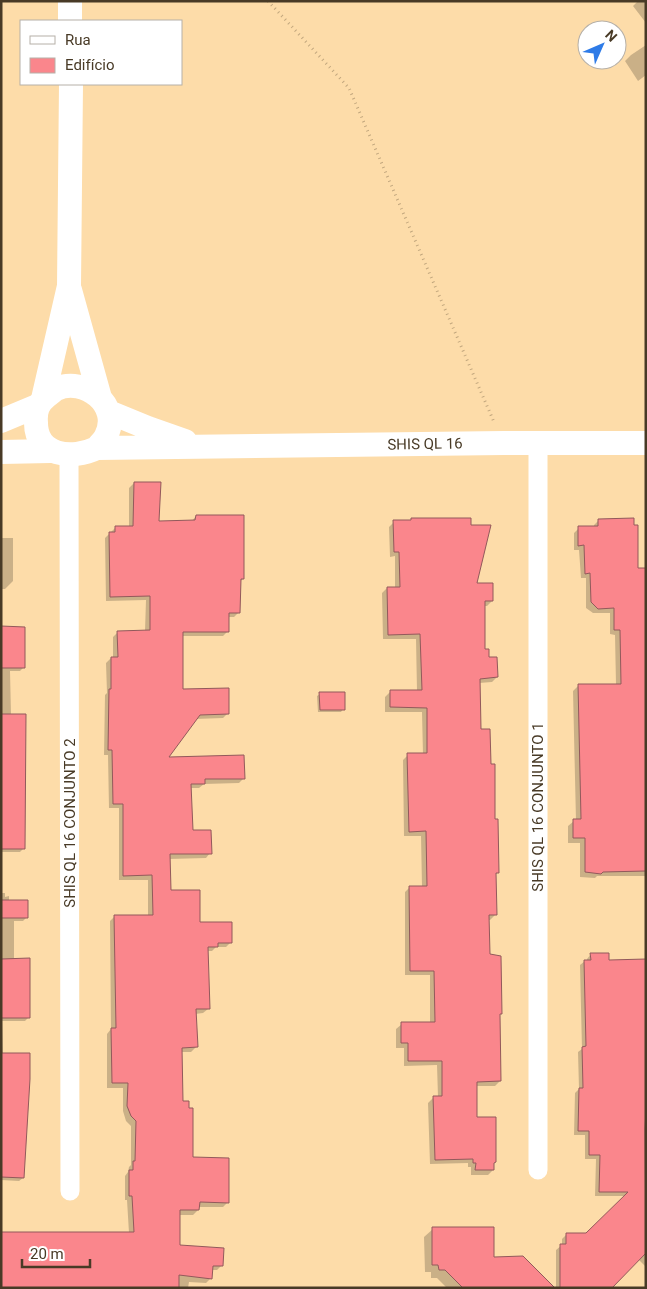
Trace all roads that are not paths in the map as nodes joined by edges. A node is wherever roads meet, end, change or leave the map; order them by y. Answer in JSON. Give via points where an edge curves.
{"nodes":[{"id":1,"x":70,"y":1,"type":"edge"},
{"id":2,"x":70,"y":20,"type":"edge"},
{"id":3,"x":71,"y":85,"type":"edge"},
{"id":4,"x":69,"y":286,"type":"junction"},
{"id":5,"x":40,"y":403,"type":"junction"},
{"id":6,"x":104,"y":405,"type":"junction"},
{"id":7,"x":1,"y":421,"type":"edge"},
{"id":8,"x":646,"y":443,"type":"edge"},
{"id":9,"x":538,"y":444,"type":"junction"},
{"id":10,"x":204,"y":447,"type":"junction"},
{"id":11,"x":97,"y":448,"type":"junction"},
{"id":12,"x":1,"y":452,"type":"edge"},
{"id":13,"x":60,"y":453,"type":"junction"},
{"id":14,"x":538,"y":1170,"type":"dead end"},
{"id":15,"x":70,"y":1191,"type":"dead end"}],
"edges":[{"from":1,"to":2,"type":"street"},
{"from":3,"to":4,"type":"street"},
{"from":4,"to":5,"type":"street"},
{"from":4,"to":6,"type":"street"},
{"from":5,"to":6,"type":"street","via":[[56,390],[76,386],[84,388]]},
{"from":5,"to":7,"type":"street"},
{"from":5,"to":13,"type":"street","via":[[36,430],[42,442]]},
{"from":6,"to":10,"type":"street","name":"SHIS QL 16","via":[[148,428]]},
{"from":6,"to":11,"type":"street","via":[[110,419],[106,436]]},
{"from":8,"to":9,"type":"street","name":"SHIS QL 16"},
{"from":9,"to":10,"type":"street","name":"SHIS QL 16"},
{"from":9,"to":14,"type":"street","name":"SHIS QL 16 CONJUNTO 1"},
{"from":10,"to":11,"type":"street","name":"SHIS QL 16"},
{"from":11,"to":13,"type":"street","via":[[90,452]]},
{"from":12,"to":13,"type":"street"},
{"from":13,"to":15,"type":"street","name":"SHIS QL 16 CONJUNTO 2"}]}
